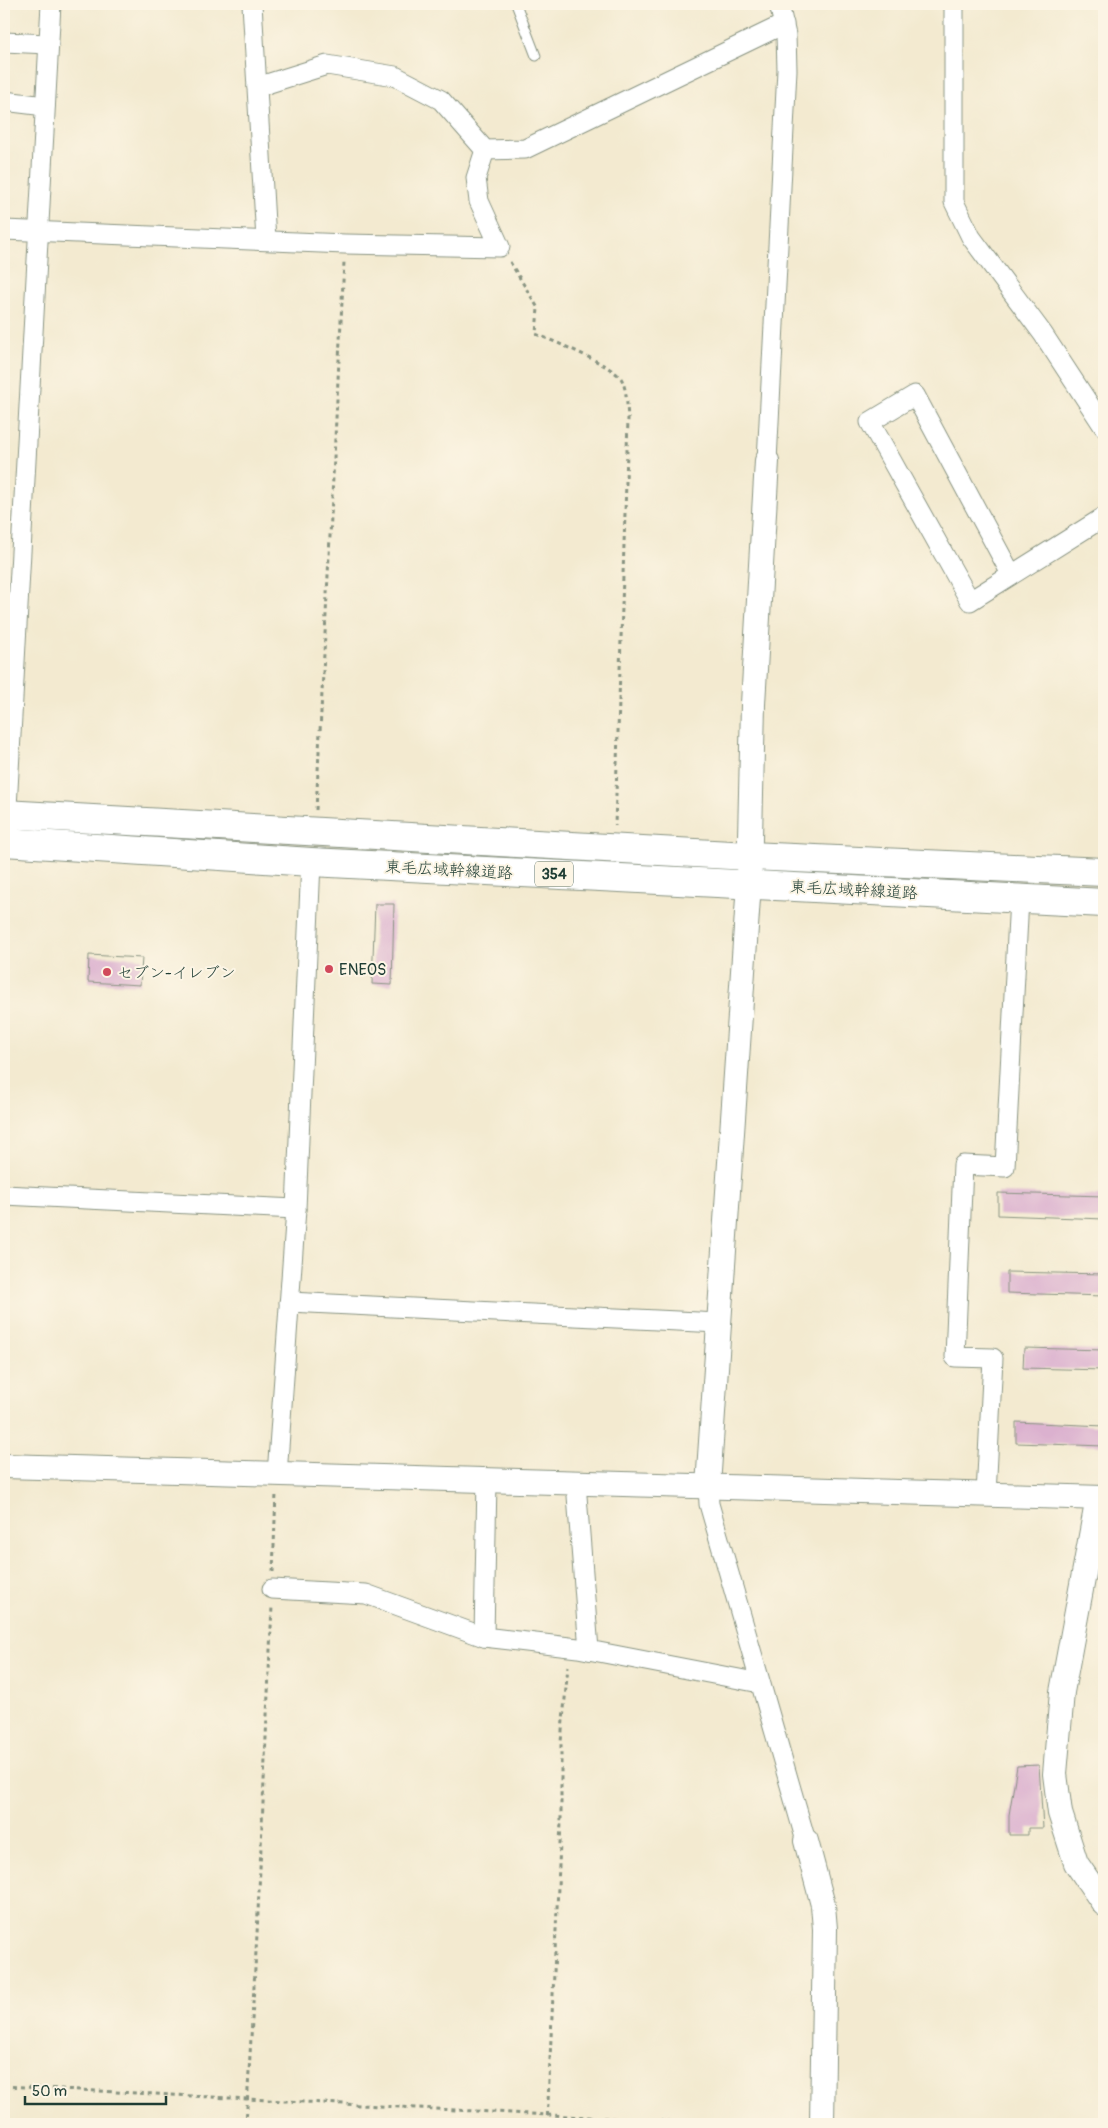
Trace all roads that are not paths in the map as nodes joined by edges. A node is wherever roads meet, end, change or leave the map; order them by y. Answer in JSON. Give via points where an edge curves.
{"nodes":[{"id":1,"x":51,"y":4,"type":"edge"},
{"id":2,"x":252,"y":4,"type":"edge"},
{"id":3,"x":516,"y":4,"type":"edge"},
{"id":4,"x":779,"y":4,"type":"edge"},
{"id":5,"x":954,"y":4,"type":"edge"},
{"id":6,"x":784,"y":24,"type":"junction"},
{"id":7,"x":4,"y":42,"type":"edge"},
{"id":8,"x":48,"y":44,"type":"junction"},
{"id":9,"x":536,"y":56,"type":"dead end"},
{"id":10,"x":257,"y":87,"type":"junction"},
{"id":11,"x":4,"y":101,"type":"edge"},
{"id":12,"x":45,"y":106,"type":"junction"},
{"id":13,"x":485,"y":150,"type":"junction"},
{"id":14,"x":4,"y":230,"type":"edge"},
{"id":15,"x":39,"y":231,"type":"junction"},
{"id":16,"x":266,"y":240,"type":"junction"},
{"id":17,"x":1104,"y":427,"type":"edge"},
{"id":18,"x":767,"y":461,"type":"joint"},
{"id":19,"x":1104,"y":517,"type":"edge"},
{"id":20,"x":1011,"y":574,"type":"junction"},
{"id":21,"x":5,"y":828,"type":"edge"},
{"id":22,"x":748,"y":856,"type":"junction"},
{"id":23,"x":311,"y":862,"type":"junction"},
{"id":24,"x":1104,"y":872,"type":"edge"},
{"id":25,"x":749,"y":883,"type":"junction"},
{"id":26,"x":1018,"y":898,"type":"junction"},
{"id":27,"x":1104,"y":903,"type":"edge"},
{"id":28,"x":4,"y":1195,"type":"edge"},
{"id":29,"x":296,"y":1209,"type":"junction"},
{"id":30,"x":290,"y":1302,"type":"junction"},
{"id":31,"x":719,"y":1323,"type":"junction"},
{"id":32,"x":4,"y":1466,"type":"edge"},
{"id":33,"x":277,"y":1475,"type":"junction"},
{"id":34,"x":487,"y":1480,"type":"junction"},
{"id":35,"x":576,"y":1483,"type":"junction"},
{"id":36,"x":708,"y":1486,"type":"junction"},
{"id":37,"x":986,"y":1494,"type":"junction"},
{"id":38,"x":1101,"y":1498,"type":"edge"},
{"id":39,"x":272,"y":1589,"type":"road end"},
{"id":40,"x":484,"y":1637,"type":"junction"},
{"id":41,"x":589,"y":1650,"type":"junction"},
{"id":42,"x":760,"y":1683,"type":"junction"},
{"id":43,"x":806,"y":1841,"type":"joint"},
{"id":44,"x":1104,"y":1904,"type":"edge"},
{"id":45,"x":822,"y":2124,"type":"edge"}],
"edges":[{"from":1,"to":8,"type":"street"},
{"from":2,"to":10,"type":"street"},
{"from":3,"to":9,"type":"lane"},
{"from":4,"to":6,"type":"street"},
{"from":5,"to":17,"type":"street","via":[[954,202],[971,237],[1043,334]]},
{"from":6,"to":13,"type":"street","via":[[525,149]]},
{"from":6,"to":18,"type":"street","via":[[786,89]]},
{"from":7,"to":8,"type":"street"},
{"from":8,"to":12,"type":"street"},
{"from":10,"to":13,"type":"street","via":[[327,65],[395,76],[441,100]]},
{"from":10,"to":16,"type":"street"},
{"from":11,"to":12,"type":"street"},
{"from":12,"to":15,"type":"street"},
{"from":13,"to":16,"type":"street","via":[[476,178],[479,201],[500,247]]},
{"from":14,"to":15,"type":"street"},
{"from":15,"to":16,"type":"street"},
{"from":15,"to":21,"type":"street"},
{"from":18,"to":22,"type":"street"},
{"from":19,"to":20,"type":"street"},
{"from":20,"to":20,"type":"street","via":[[970,601],[870,422],[915,395]]},
{"from":21,"to":22,"type":"highway","name":"東毛広域幹線道路","number":"354","via":[[315,831]]},
{"from":21,"to":23,"type":"highway","name":"東毛広域幹線道路","number":"354"},
{"from":22,"to":24,"type":"highway","name":"東毛広域幹線道路","number":"354"},
{"from":22,"to":25,"type":"street"},
{"from":23,"to":25,"type":"highway","name":"東毛広域幹線道路","number":"354"},
{"from":23,"to":29,"type":"street"},
{"from":25,"to":26,"type":"highway","name":"東毛広域幹線道路","number":"354"},
{"from":25,"to":31,"type":"street"},
{"from":26,"to":27,"type":"highway","name":"東毛広域幹線道路","number":"354"},
{"from":26,"to":37,"type":"street","via":[[1005,1168],[964,1165],[955,1357],[993,1358]]},
{"from":28,"to":29,"type":"street"},
{"from":29,"to":30,"type":"street"},
{"from":30,"to":31,"type":"street"},
{"from":30,"to":33,"type":"street"},
{"from":31,"to":36,"type":"street"},
{"from":32,"to":33,"type":"street"},
{"from":33,"to":34,"type":"street"},
{"from":34,"to":35,"type":"street"},
{"from":34,"to":40,"type":"street"},
{"from":35,"to":36,"type":"street"},
{"from":35,"to":41,"type":"street"},
{"from":36,"to":37,"type":"street"},
{"from":36,"to":42,"type":"street","via":[[708,1504]]},
{"from":37,"to":38,"type":"street"},
{"from":38,"to":44,"type":"street","via":[[1062,1692],[1055,1774],[1060,1813],[1076,1863]]},
{"from":39,"to":40,"type":"street","via":[[366,1594]]},
{"from":40,"to":41,"type":"street"},
{"from":41,"to":42,"type":"street"},
{"from":42,"to":43,"type":"street"},
{"from":43,"to":45,"type":"street","via":[[823,1905],[825,1929]]}]}
